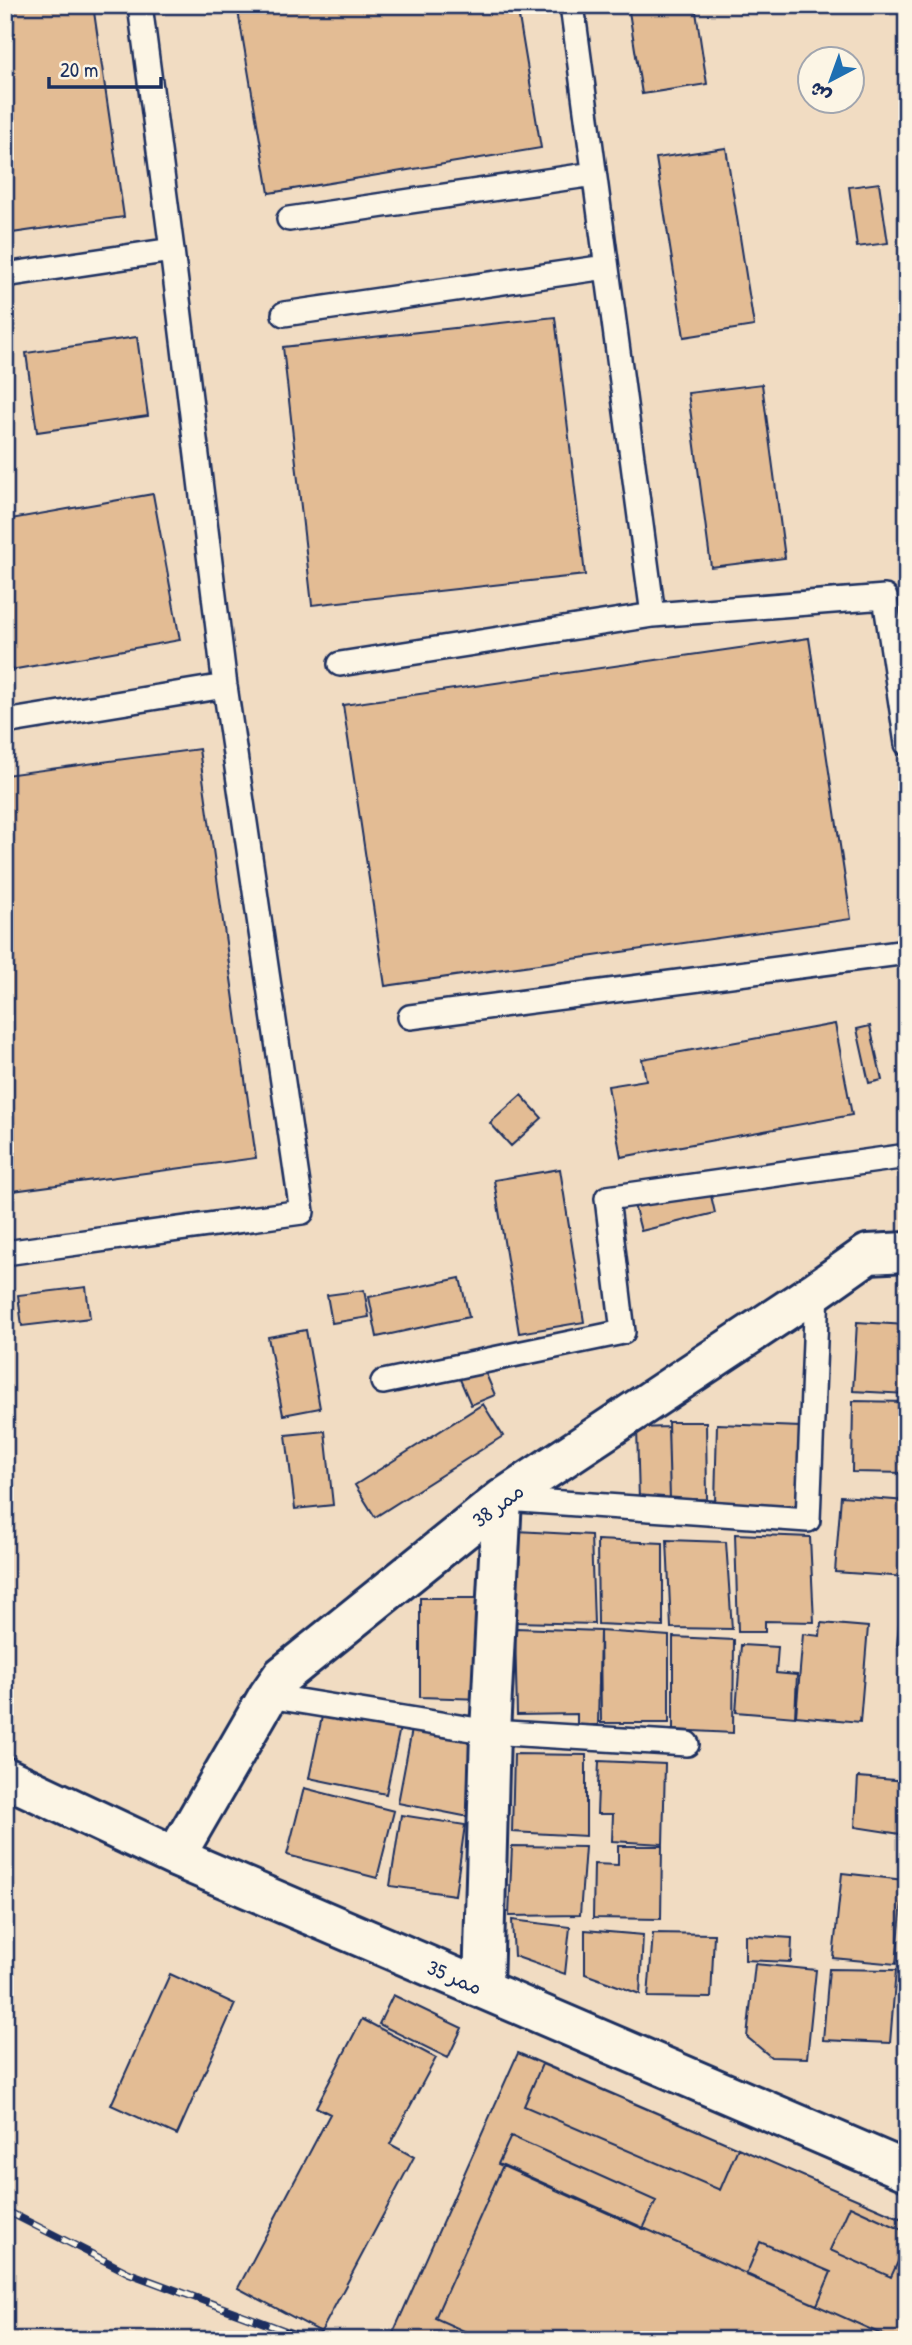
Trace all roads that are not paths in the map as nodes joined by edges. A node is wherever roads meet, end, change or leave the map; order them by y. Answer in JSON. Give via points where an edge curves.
{"nodes":[{"id":1,"x":140,"y":5,"type":"edge"},
{"id":2,"x":572,"y":5,"type":"edge"},
{"id":3,"x":594,"y":174,"type":"junction"},
{"id":4,"x":289,"y":219,"type":"dead end"},
{"id":5,"x":172,"y":250,"type":"junction"},
{"id":6,"x":606,"y":267,"type":"junction"},
{"id":7,"x":5,"y":275,"type":"edge"},
{"id":8,"x":284,"y":314,"type":"dead end"},
{"id":9,"x":653,"y":615,"type":"junction"},
{"id":10,"x":340,"y":664,"type":"dead end"},
{"id":11,"x":225,"y":686,"type":"junction"},
{"id":12,"x":5,"y":722,"type":"edge"},
{"id":13,"x":907,"y":744,"type":"edge"},
{"id":14,"x":907,"y":952,"type":"edge"},
{"id":15,"x":410,"y":1017,"type":"dead end"},
{"id":16,"x":907,"y":1156,"type":"edge"},
{"id":17,"x":907,"y":1251,"type":"edge"},
{"id":18,"x":5,"y":1253,"type":"edge"},
{"id":19,"x":817,"y":1290,"type":"junction"},
{"id":20,"x":383,"y":1381,"type":"dead end"},
{"id":21,"x":502,"y":1499,"type":"junction"},
{"id":22,"x":268,"y":1696,"type":"junction"},
{"id":23,"x":490,"y":1732,"type":"junction"},
{"id":24,"x":687,"y":1744,"type":"dead end"},
{"id":25,"x":5,"y":1777,"type":"edge"},
{"id":26,"x":176,"y":1857,"type":"junction"},
{"id":27,"x":483,"y":1989,"type":"junction"},
{"id":28,"x":907,"y":2171,"type":"edge"}],
"edges":[{"from":1,"to":5,"type":"lane"},
{"from":2,"to":3,"type":"lane"},
{"from":3,"to":4,"type":"lane"},
{"from":3,"to":6,"type":"lane"},
{"from":5,"to":7,"type":"lane"},
{"from":5,"to":11,"type":"lane"},
{"from":6,"to":8,"type":"lane"},
{"from":6,"to":9,"type":"lane"},
{"from":9,"to":10,"type":"lane"},
{"from":9,"to":13,"type":"lane","via":[[885,597]]},
{"from":11,"to":12,"type":"lane"},
{"from":11,"to":18,"type":"lane","via":[[302,1212]]},
{"from":14,"to":15,"type":"lane"},
{"from":16,"to":20,"type":"lane","via":[[607,1198],[623,1332]]},
{"from":17,"to":19,"type":"street","name":"ممر 38","via":[[868,1254]]},
{"from":19,"to":21,"type":"street","name":"ممر 38"},
{"from":19,"to":21,"type":"lane","via":[[808,1520]]},
{"from":21,"to":22,"type":"street","name":"ممر 38","via":[[282,1676]]},
{"from":21,"to":23,"type":"street"},
{"from":22,"to":23,"type":"lane"},
{"from":22,"to":26,"type":"street","name":"ممر 38"},
{"from":23,"to":24,"type":"lane"},
{"from":23,"to":27,"type":"street"},
{"from":25,"to":26,"type":"street","name":"ممر 35"},
{"from":26,"to":27,"type":"street","name":"ممر 35"},
{"from":27,"to":28,"type":"street","name":"ممر 35"}]}
